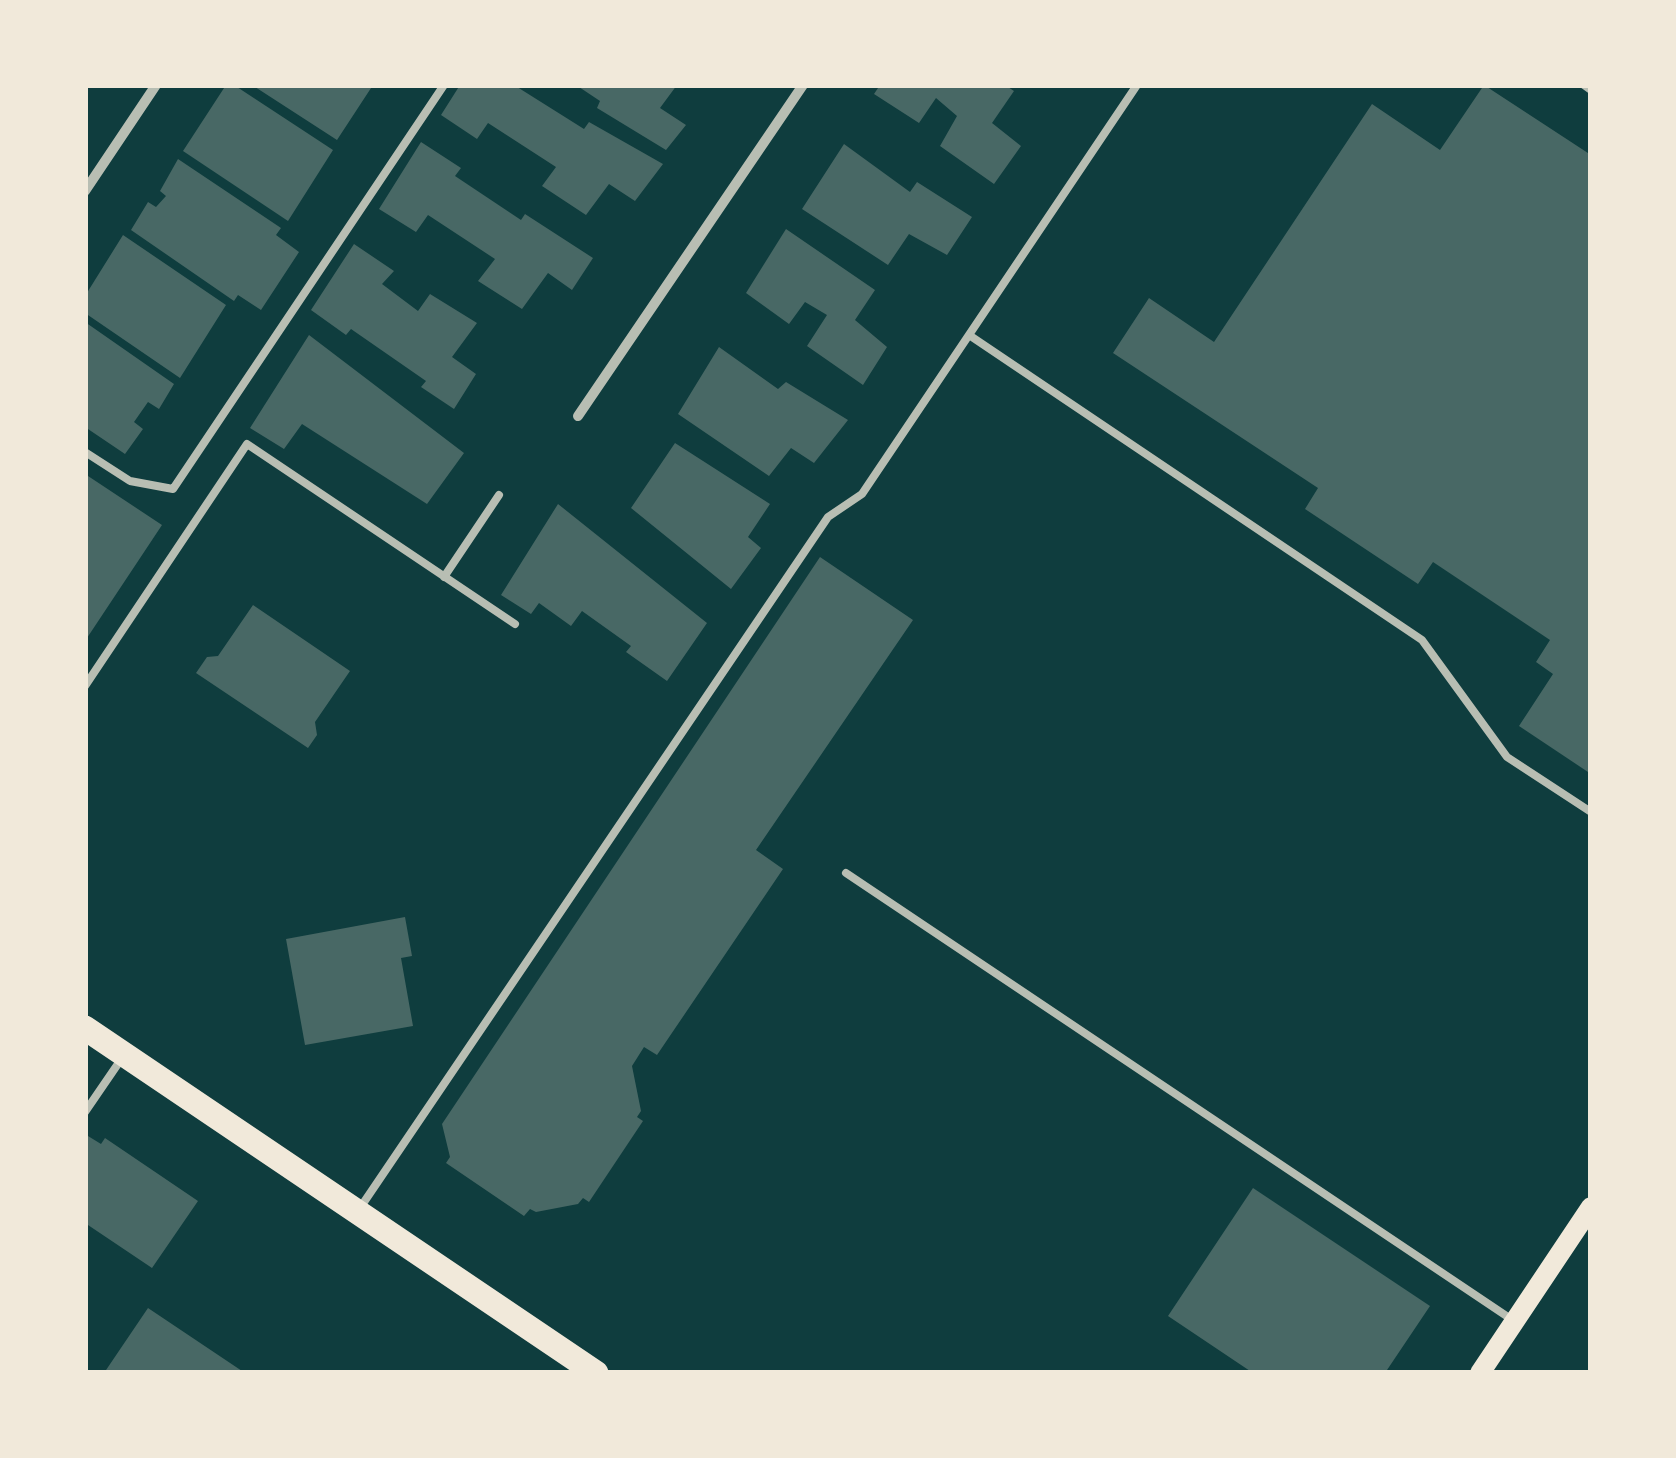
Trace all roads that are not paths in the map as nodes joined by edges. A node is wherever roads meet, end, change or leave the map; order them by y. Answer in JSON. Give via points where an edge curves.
{"nodes":[{"id":1,"x":156,"y":85,"type":"edge"},
{"id":2,"x":444,"y":85,"type":"edge"},
{"id":3,"x":804,"y":85,"type":"edge"},
{"id":4,"x":1137,"y":85,"type":"edge"},
{"id":5,"x":1584,"y":85,"type":"edge"},
{"id":6,"x":1591,"y":90,"type":"edge"},
{"id":7,"x":85,"y":191,"type":"edge"},
{"id":8,"x":969,"y":335,"type":"junction"},
{"id":9,"x":578,"y":416,"type":"dead end"},
{"id":10,"x":85,"y":452,"type":"edge"},
{"id":11,"x":500,"y":494,"type":"dead end"},
{"id":12,"x":444,"y":577,"type":"junction"},
{"id":13,"x":515,"y":624,"type":"dead end"},
{"id":14,"x":85,"y":686,"type":"edge"},
{"id":15,"x":1591,"y":812,"type":"edge"},
{"id":16,"x":846,"y":873,"type":"dead end"},
{"id":17,"x":85,"y":1028,"type":"edge"},
{"id":18,"x":125,"y":1055,"type":"junction"},
{"id":19,"x":85,"y":1112,"type":"edge"},
{"id":20,"x":1591,"y":1207,"type":"edge"},
{"id":21,"x":358,"y":1212,"type":"junction"},
{"id":22,"x":1515,"y":1321,"type":"junction"},
{"id":23,"x":596,"y":1373,"type":"edge"},
{"id":24,"x":1480,"y":1373,"type":"edge"}],
"edges":[{"from":1,"to":7,"type":"street"},
{"from":2,"to":10,"type":"lane","via":[[173,490],[130,480]]},
{"from":3,"to":9,"type":"street"},
{"from":4,"to":8,"type":"lane"},
{"from":5,"to":6,"type":"lane"},
{"from":8,"to":15,"type":"lane","via":[[1422,640],[1507,757]]},
{"from":8,"to":21,"type":"lane","via":[[862,494],[828,517]]},
{"from":11,"to":12,"type":"lane"},
{"from":12,"to":13,"type":"lane"},
{"from":12,"to":14,"type":"lane","via":[[247,444]]},
{"from":16,"to":22,"type":"lane"},
{"from":17,"to":18,"type":"main road"},
{"from":18,"to":19,"type":"lane"},
{"from":18,"to":21,"type":"main road"},
{"from":20,"to":22,"type":"main road"},
{"from":21,"to":23,"type":"main road"},
{"from":22,"to":24,"type":"main road"}]}
